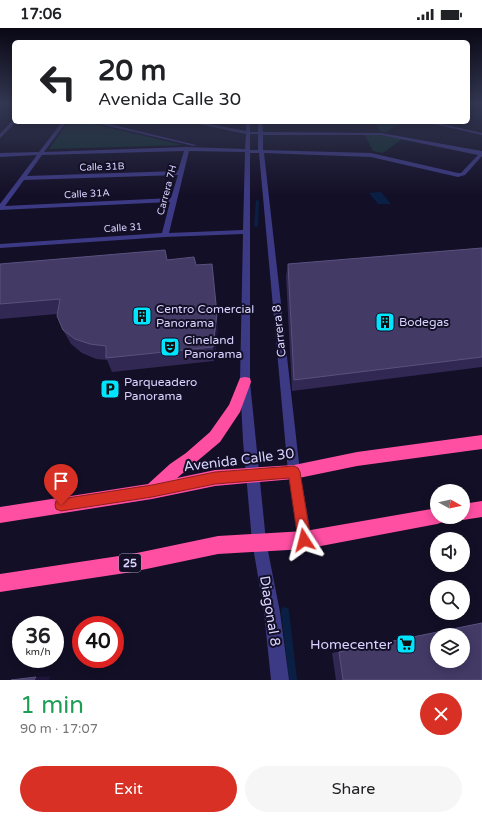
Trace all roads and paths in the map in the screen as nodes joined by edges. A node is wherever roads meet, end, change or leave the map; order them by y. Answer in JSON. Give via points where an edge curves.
{"nodes":[{"id":1,"x":56,"y":134,"type":"edge"},
{"id":2,"x":148,"y":134,"type":"edge"},
{"id":3,"x":248,"y":134,"type":"edge"},
{"id":4,"x":260,"y":134,"type":"edge"},
{"id":5,"x":383,"y":134,"type":"edge"},
{"id":6,"x":187,"y":149,"type":"junction"},
{"id":7,"x":214,"y":149,"type":"junction"},
{"id":8,"x":248,"y":150,"type":"junction"},
{"id":9,"x":260,"y":151,"type":"junction"},
{"id":10,"x":42,"y":153,"type":"junction"},
{"id":11,"x":482,"y":154,"type":"edge"},
{"id":12,"x":0,"y":155,"type":"edge"},
{"id":13,"x":472,"y":164,"type":"junction"},
{"id":14,"x":482,"y":165,"type":"edge"},
{"id":15,"x":182,"y":173,"type":"junction"},
{"id":16,"x":22,"y":178,"type":"junction"},
{"id":17,"x":174,"y":200,"type":"junction"},
{"id":18,"x":0,"y":208,"type":"edge"},
{"id":19,"x":247,"y":232,"type":"junction"},
{"id":20,"x":165,"y":235,"type":"junction"},
{"id":21,"x":0,"y":246,"type":"edge"},
{"id":22,"x":245,"y":382,"type":"junction"},
{"id":23,"x":482,"y":442,"type":"edge"},
{"id":24,"x":294,"y":472,"type":"junction"},
{"id":25,"x":252,"y":476,"type":"junction"},
{"id":26,"x":152,"y":491,"type":"junction"},
{"id":27,"x":482,"y":508,"type":"edge"},
{"id":28,"x":470,"y":511,"type":"edge"},
{"id":29,"x":0,"y":514,"type":"edge"},
{"id":30,"x":430,"y":517,"type":"edge"},
{"id":31,"x":304,"y":540,"type":"junction"},
{"id":32,"x":259,"y":541,"type":"junction"},
{"id":33,"x":0,"y":583,"type":"edge"},
{"id":34,"x":280,"y":680,"type":"edge"}],
"edges":[{"from":1,"to":10,"type":"street"},
{"from":2,"to":7,"type":"street"},
{"from":3,"to":8,"type":"street"},
{"from":4,"to":9,"type":"street","name":"Carrera 8"},
{"from":5,"to":11,"type":"street"},
{"from":6,"to":7,"type":"street"},
{"from":6,"to":10,"type":"street"},
{"from":6,"to":15,"type":"street","name":"Carrera 7H"},
{"from":7,"to":8,"type":"street"},
{"from":8,"to":9,"type":"street"},
{"from":8,"to":19,"type":"street"},
{"from":9,"to":13,"type":"street","via":[[371,155],[453,174],[463,174]]},
{"from":9,"to":24,"type":"street","name":"Carrera 8"},
{"from":10,"to":12,"type":"street"},
{"from":10,"to":16,"type":"street"},
{"from":11,"to":13,"type":"street"},
{"from":13,"to":14,"type":"street"},
{"from":15,"to":16,"type":"street","name":"Calle 31B"},
{"from":15,"to":17,"type":"street","name":"Carrera 7H"},
{"from":16,"to":18,"type":"street"},
{"from":17,"to":18,"type":"street","name":"Calle 31A"},
{"from":17,"to":20,"type":"street","name":"Carrera 7H"},
{"from":19,"to":20,"type":"street","name":"Calle 31"},
{"from":19,"to":22,"type":"street"},
{"from":20,"to":21,"type":"street","name":"Calle 31"},
{"from":22,"to":25,"type":"street"},
{"from":22,"to":26,"type":"highway","via":[[235,408],[215,437]]},
{"from":23,"to":24,"type":"highway","name":"Avenida Calle 30","via":[[357,459]]},
{"from":24,"to":25,"type":"highway","name":"Avenida Calle 30"},
{"from":24,"to":31,"type":"street","name":"Carrera 8"},
{"from":25,"to":26,"type":"highway","name":"Avenida Calle 30","via":[[215,478]]},
{"from":25,"to":32,"type":"street"},
{"from":26,"to":29,"type":"highway","name":"Avenida Calle 30"},
{"from":27,"to":28,"type":"highway"},
{"from":30,"to":31,"type":"highway","number":"25"},
{"from":31,"to":32,"type":"highway","number":"25"},
{"from":32,"to":33,"type":"highway","number":"25","via":[[218,545],[132,563]]},
{"from":32,"to":34,"type":"street","name":"Diagonal 8","via":[[272,612]]}]}
